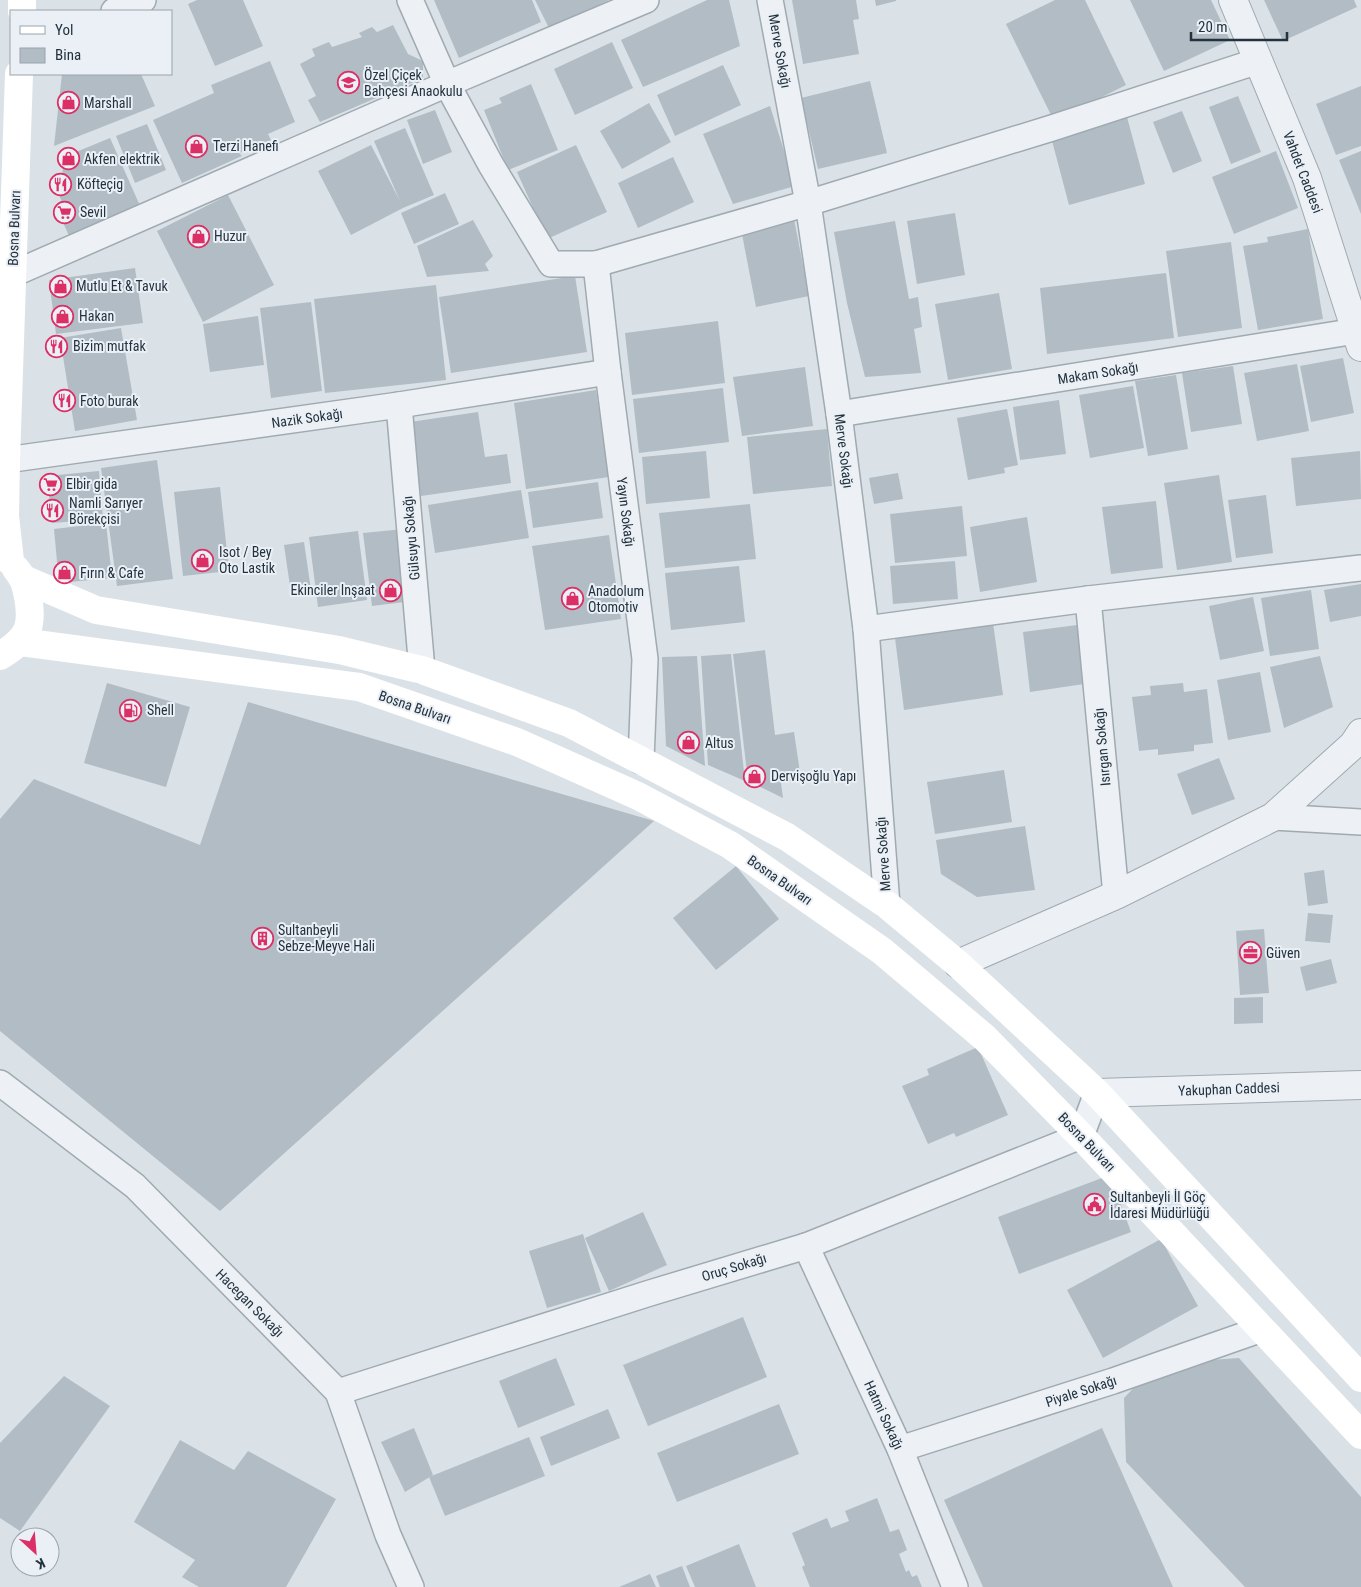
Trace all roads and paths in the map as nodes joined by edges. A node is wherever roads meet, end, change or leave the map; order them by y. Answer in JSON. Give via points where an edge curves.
{"nodes":[{"id":1,"x":143,"y":0,"type":"edge"},
{"id":2,"x":410,"y":0,"type":"edge"},
{"id":3,"x":646,"y":0,"type":"edge"},
{"id":4,"x":770,"y":0,"type":"edge"},
{"id":5,"x":1232,"y":0,"type":"edge"},
{"id":6,"x":117,"y":10,"type":"edge"},
{"id":7,"x":1258,"y":61,"type":"junction"},
{"id":8,"x":19,"y":75,"type":"edge"},
{"id":9,"x":447,"y":84,"type":"junction"},
{"id":10,"x":808,"y":203,"type":"junction"},
{"id":11,"x":596,"y":264,"type":"junction"},
{"id":12,"x":13,"y":274,"type":"junction"},
{"id":13,"x":1358,"y":339,"type":"edge"},
{"id":14,"x":608,"y":372,"type":"junction"},
{"id":15,"x":399,"y":405,"type":"junction"},
{"id":16,"x":840,"y":414,"type":"junction"},
{"id":17,"x":6,"y":460,"type":"junction"},
{"id":18,"x":11,"y":565,"type":"edge"},
{"id":19,"x":1361,"y":568,"type":"edge"},
{"id":20,"x":1088,"y":599,"type":"junction"},
{"id":21,"x":866,"y":629,"type":"junction"},
{"id":22,"x":10,"y":649,"type":"edge"},
{"id":23,"x":422,"y":670,"type":"junction"},
{"id":24,"x":1361,"y":733,"type":"edge"},
{"id":25,"x":641,"y":761,"type":"junction"},
{"id":26,"x":1274,"y":817,"type":"junction"},
{"id":27,"x":1361,"y":822,"type":"edge"},
{"id":28,"x":1116,"y":895,"type":"junction"},
{"id":29,"x":887,"y":906,"type":"junction"},
{"id":30,"x":958,"y":964,"type":"junction"},
{"id":31,"x":0,"y":1083,"type":"edge"},
{"id":32,"x":1361,"y":1085,"type":"edge"},
{"id":33,"x":1096,"y":1093,"type":"junction"},
{"id":34,"x":1081,"y":1136,"type":"junction"},
{"id":35,"x":806,"y":1246,"type":"junction"},
{"id":36,"x":1262,"y":1328,"type":"junction"},
{"id":37,"x":1361,"y":1378,"type":"edge"},
{"id":38,"x":338,"y":1392,"type":"junction"},
{"id":39,"x":1361,"y":1435,"type":"edge"},
{"id":40,"x":900,"y":1449,"type":"junction"},
{"id":41,"x":411,"y":1587,"type":"edge"},
{"id":42,"x":955,"y":1587,"type":"edge"}],
"edges":[{"from":1,"to":6,"type":"street"},
{"from":2,"to":9,"type":"street"},
{"from":3,"to":9,"type":"street"},
{"from":4,"to":10,"type":"street","name":"Merve Sokağı"},
{"from":5,"to":7,"type":"street","name":"Vahdet Caddesi"},
{"from":7,"to":10,"type":"street"},
{"from":7,"to":13,"type":"street","name":"Vahdet Caddesi","via":[[1308,178]]},
{"from":8,"to":12,"type":"main road","name":"Bosna Bulvarı"},
{"from":9,"to":11,"type":"street","via":[[551,264]]},
{"from":9,"to":12,"type":"street"},
{"from":10,"to":11,"type":"street"},
{"from":10,"to":16,"type":"street","name":"Merve Sokağı"},
{"from":11,"to":14,"type":"street","name":"Yayın Sokağı"},
{"from":12,"to":17,"type":"main road","name":"Bosna Bulvarı"},
{"from":13,"to":16,"type":"street","name":"Makam Sokağı"},
{"from":14,"to":15,"type":"street","name":"Nazik Sokağı"},
{"from":14,"to":25,"type":"street","name":"Yayın Sokağı","via":[[645,659]]},
{"from":15,"to":17,"type":"street","name":"Nazik Sokağı"},
{"from":15,"to":23,"type":"street","name":"Gülsuyu Sokağı"},
{"from":16,"to":21,"type":"street","name":"Merve Sokağı"},
{"from":17,"to":18,"type":"main road","name":"Bosna Bulvarı","via":[[5,516]]},
{"from":18,"to":22,"type":"main road","name":"Bosna Bulvarı","via":[[31,612],[29,628]]},
{"from":18,"to":23,"type":"main road","via":[[96,610],[339,650]]},
{"from":19,"to":20,"type":"street"},
{"from":20,"to":21,"type":"street"},
{"from":20,"to":28,"type":"street","name":"Isırgan Sokağı"},
{"from":21,"to":29,"type":"street","name":"Merve Sokağı"},
{"from":22,"to":34,"type":"main road","name":"Bosna Bulvarı","via":[[359,688],[517,742],[638,796],[730,844],[882,950],[984,1038]]},
{"from":23,"to":25,"type":"main road","via":[[569,723]]},
{"from":24,"to":26,"type":"street","via":[[1354,745]]},
{"from":25,"to":29,"type":"main road","via":[[788,837]]},
{"from":26,"to":27,"type":"street"},
{"from":26,"to":28,"type":"street"},
{"from":28,"to":30,"type":"street"},
{"from":29,"to":30,"type":"main road"},
{"from":30,"to":33,"type":"main road"},
{"from":31,"to":38,"type":"street","name":"Hacegan Sokağı","via":[[135,1186]]},
{"from":32,"to":33,"type":"street","name":"Yakuphan Caddesi"},
{"from":33,"to":34,"type":"street"},
{"from":33,"to":37,"type":"main road"},
{"from":34,"to":35,"type":"street","name":"Oruç Sokağı"},
{"from":34,"to":36,"type":"main road","name":"Bosna Bulvarı"},
{"from":35,"to":38,"type":"street","name":"Oruç Sokağı"},
{"from":35,"to":40,"type":"street","name":"Hatmi Sokağı"},
{"from":36,"to":39,"type":"main road","name":"Bosna Bulvarı"},
{"from":36,"to":40,"type":"street","name":"Piyale Sokağı","via":[[1113,1381]]},
{"from":38,"to":41,"type":"street","name":"Hacegan Sokağı","via":[[388,1535]]},
{"from":40,"to":42,"type":"street","name":"Hatmi Sokağı"}]}
